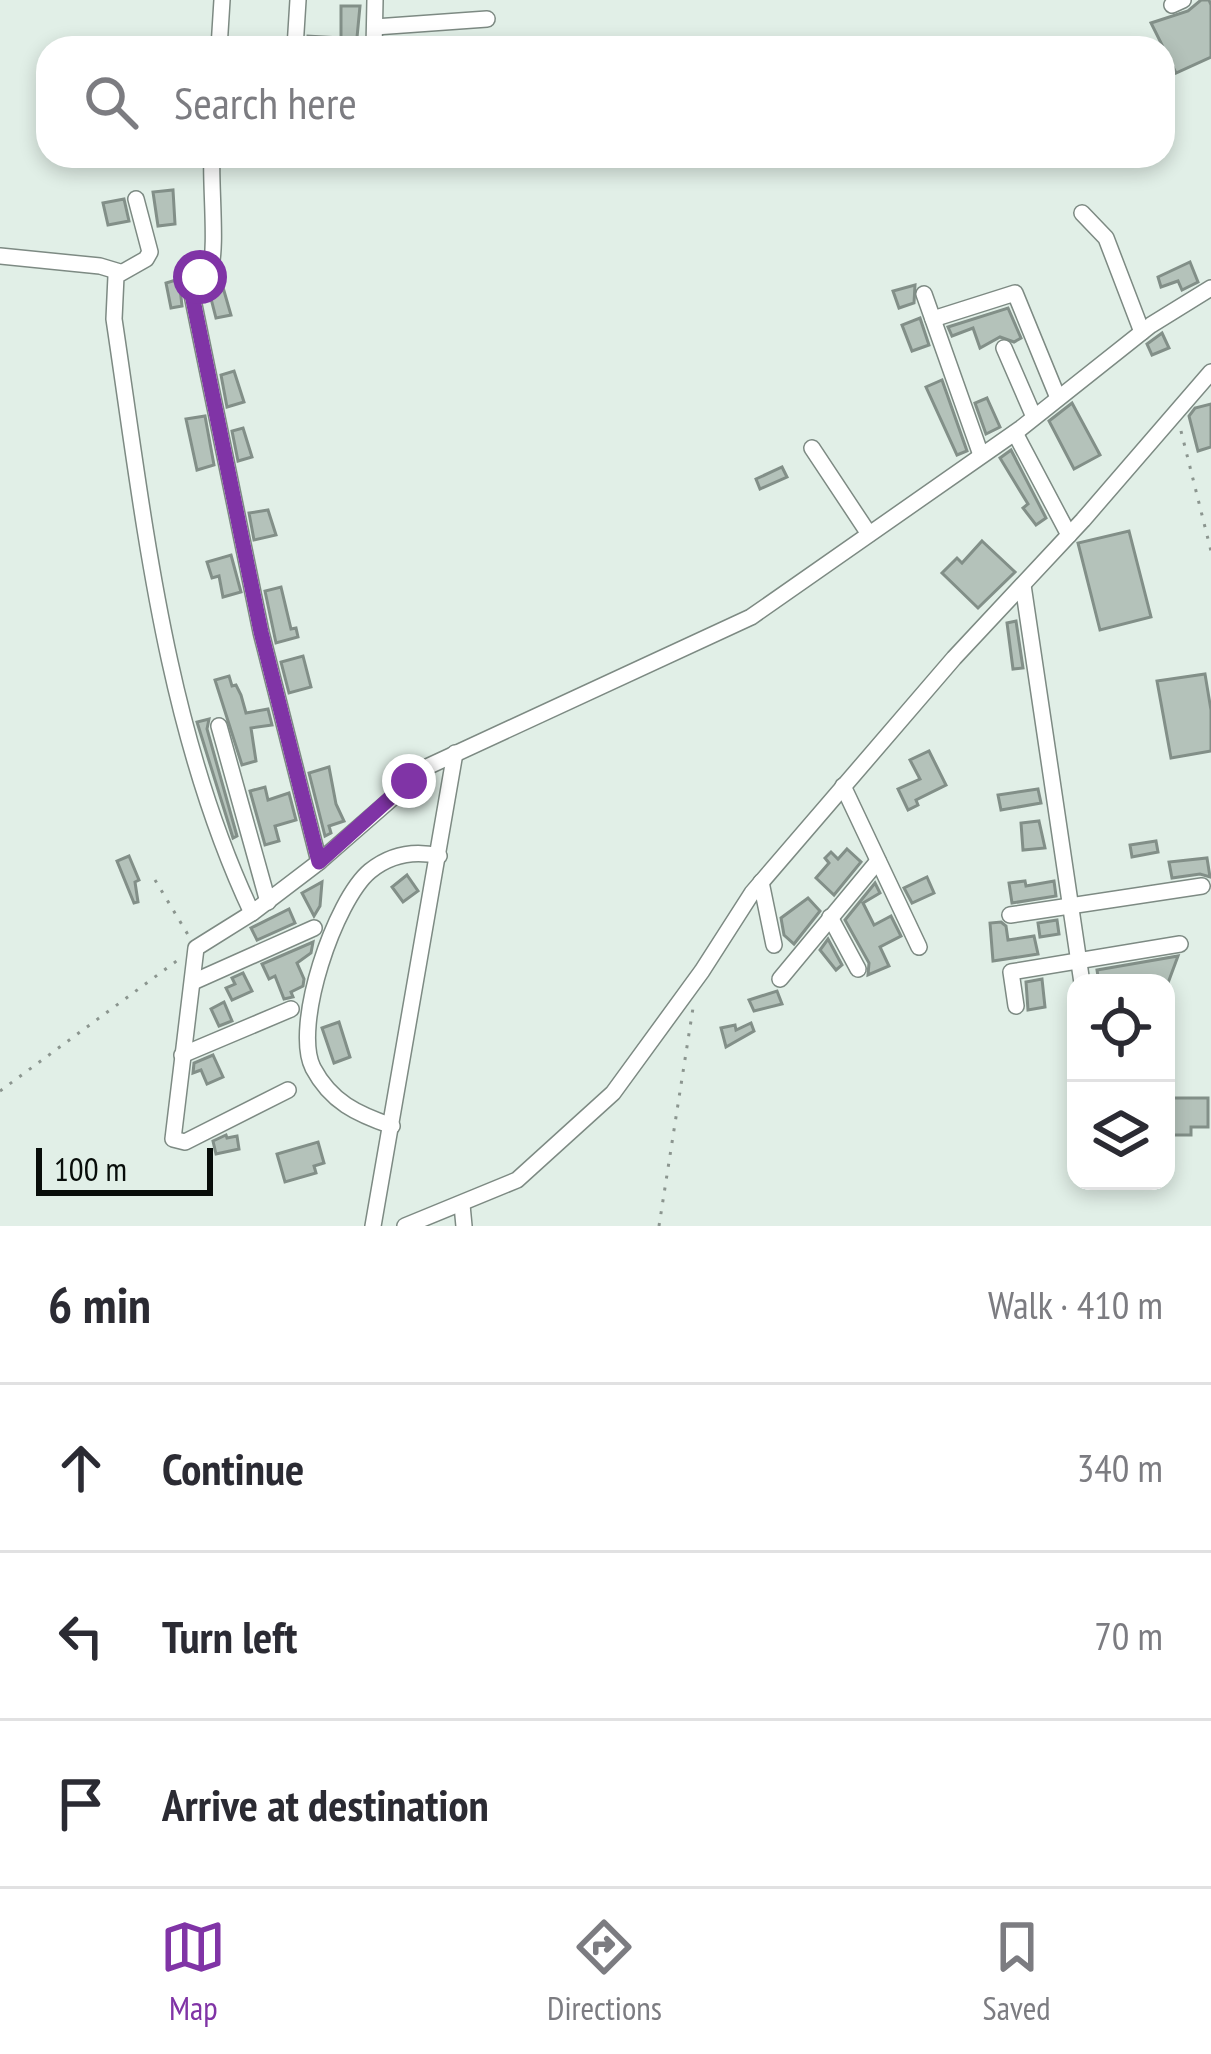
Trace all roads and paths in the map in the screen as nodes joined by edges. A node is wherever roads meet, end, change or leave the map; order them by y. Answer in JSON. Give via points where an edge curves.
{"nodes":[{"id":1,"x":222,"y":0,"type":"edge"},
{"id":2,"x":298,"y":0,"type":"edge"},
{"id":3,"x":375,"y":0,"type":"edge"},
{"id":4,"x":487,"y":20,"type":"dead end"},
{"id":5,"x":374,"y":27,"type":"junction"},
{"id":6,"x":220,"y":36,"type":"edge"},
{"id":7,"x":296,"y":36,"type":"edge"},
{"id":8,"x":374,"y":36,"type":"edge"},
{"id":9,"x":211,"y":168,"type":"edge"},
{"id":10,"x":136,"y":199,"type":"dead end"},
{"id":11,"x":1082,"y":213,"type":"dead end"},
{"id":12,"x":0,"y":256,"type":"edge"},
{"id":13,"x":120,"y":272,"type":"junction"},
{"id":14,"x":1211,"y":288,"type":"edge"},
{"id":15,"x":923,"y":294,"type":"dead end"},
{"id":16,"x":932,"y":319,"type":"junction"},
{"id":17,"x":1142,"y":332,"type":"junction"},
{"id":18,"x":1004,"y":348,"type":"dead end"},
{"id":19,"x":1211,"y":372,"type":"edge"},
{"id":20,"x":1058,"y":398,"type":"junction"},
{"id":21,"x":1173,"y":413,"type":"junction"},
{"id":22,"x":1034,"y":418,"type":"junction"},
{"id":23,"x":1015,"y":433,"type":"junction"},
{"id":24,"x":812,"y":448,"type":"dead end"},
{"id":25,"x":981,"y":455,"type":"junction"},
{"id":26,"x":869,"y":534,"type":"junction"},
{"id":27,"x":1069,"y":535,"type":"junction"},
{"id":28,"x":1211,"y":551,"type":"edge"},
{"id":29,"x":1023,"y":585,"type":"junction"},
{"id":30,"x":219,"y":726,"type":"dead end"},
{"id":31,"x":455,"y":753,"type":"junction"},
{"id":32,"x":843,"y":786,"type":"junction"},
{"id":33,"x":439,"y":856,"type":"junction"},
{"id":34,"x":878,"y":861,"type":"junction"},
{"id":35,"x":319,"y":862,"type":"junction"},
{"id":36,"x":155,"y":880,"type":"dead end"},
{"id":37,"x":761,"y":882,"type":"junction"},
{"id":38,"x":1202,"y":886,"type":"dead end"},
{"id":39,"x":268,"y":902,"type":"junction"},
{"id":40,"x":1071,"y":907,"type":"junction"},
{"id":41,"x":252,"y":914,"type":"junction"},
{"id":42,"x":1010,"y":915,"type":"dead end"},
{"id":43,"x":830,"y":917,"type":"junction"},
{"id":44,"x":314,"y":928,"type":"dead end"},
{"id":45,"x":1180,"y":944,"type":"dead end"},
{"id":46,"x":774,"y":945,"type":"dead end"},
{"id":47,"x":919,"y":947,"type":"dead end"},
{"id":48,"x":196,"y":948,"type":"junction"},
{"id":49,"x":1080,"y":959,"type":"junction"},
{"id":50,"x":858,"y":969,"type":"dead end"},
{"id":51,"x":1081,"y":974,"type":"edge"},
{"id":52,"x":698,"y":976,"type":"junction"},
{"id":53,"x":780,"y":980,"type":"dead end"},
{"id":54,"x":193,"y":982,"type":"junction"},
{"id":55,"x":1016,"y":1006,"type":"dead end"},
{"id":56,"x":291,"y":1009,"type":"dead end"},
{"id":57,"x":182,"y":1055,"type":"junction"},
{"id":58,"x":288,"y":1090,"type":"dead end"},
{"id":59,"x":0,"y":1091,"type":"edge"},
{"id":60,"x":392,"y":1126,"type":"junction"},
{"id":61,"x":462,"y":1205,"type":"junction"},
{"id":62,"x":373,"y":1226,"type":"edge"},
{"id":63,"x":405,"y":1226,"type":"edge"},
{"id":64,"x":464,"y":1226,"type":"edge"},
{"id":65,"x":659,"y":1226,"type":"edge"}],
"edges":[{"from":1,"to":6,"type":"street"},
{"from":2,"to":7,"type":"street"},
{"from":3,"to":5,"type":"street"},
{"from":4,"to":5,"type":"street"},
{"from":5,"to":8,"type":"street"},
{"from":9,"to":35,"type":"street","via":[[214,260],[209,272],[192,278],[191,290],[261,632]]},
{"from":10,"to":13,"type":"street","via":[[150,252]]},
{"from":11,"to":17,"type":"street","via":[[1106,238]]},
{"from":12,"to":13,"type":"street"},
{"from":13,"to":41,"type":"street","via":[[114,319],[158,612],[219,844]]},
{"from":14,"to":17,"type":"street"},
{"from":15,"to":16,"type":"street"},
{"from":16,"to":20,"type":"street","via":[[1015,292]]},
{"from":16,"to":25,"type":"street"},
{"from":17,"to":20,"type":"street"},
{"from":18,"to":22,"type":"street"},
{"from":19,"to":21,"type":"street"},
{"from":20,"to":22,"type":"street"},
{"from":21,"to":27,"type":"street"},
{"from":21,"to":28,"type":"path"},
{"from":22,"to":23,"type":"street"},
{"from":23,"to":25,"type":"street"},
{"from":23,"to":27,"type":"street"},
{"from":24,"to":26,"type":"street"},
{"from":25,"to":26,"type":"street"},
{"from":26,"to":31,"type":"street","via":[[763,611]]},
{"from":27,"to":29,"type":"street"},
{"from":29,"to":32,"type":"street"},
{"from":29,"to":40,"type":"street"},
{"from":30,"to":39,"type":"street"},
{"from":31,"to":33,"type":"street"},
{"from":31,"to":35,"type":"street","via":[[418,773]]},
{"from":32,"to":34,"type":"street"},
{"from":32,"to":37,"type":"street"},
{"from":33,"to":60,"type":"street"},
{"from":33,"to":60,"type":"street","via":[[389,858],[365,875],[322,956],[310,999],[310,1063],[332,1096]]},
{"from":34,"to":43,"type":"street"},
{"from":34,"to":47,"type":"street"},
{"from":35,"to":39,"type":"street"},
{"from":36,"to":48,"type":"path"},
{"from":37,"to":46,"type":"street"},
{"from":37,"to":52,"type":"street"},
{"from":38,"to":40,"type":"street"},
{"from":39,"to":41,"type":"street"},
{"from":40,"to":42,"type":"street"},
{"from":40,"to":49,"type":"street"},
{"from":41,"to":48,"type":"street"},
{"from":43,"to":50,"type":"street"},
{"from":43,"to":53,"type":"street"},
{"from":44,"to":54,"type":"street"},
{"from":45,"to":49,"type":"street"},
{"from":48,"to":54,"type":"street"},
{"from":48,"to":59,"type":"path"},
{"from":49,"to":51,"type":"street"},
{"from":49,"to":55,"type":"street","via":[[1011,972]]},
{"from":52,"to":61,"type":"street","via":[[614,1093],[529,1172]]},
{"from":52,"to":65,"type":"path"},
{"from":54,"to":57,"type":"street"},
{"from":56,"to":57,"type":"street"},
{"from":57,"to":58,"type":"street","via":[[176,1143]]},
{"from":60,"to":62,"type":"street"},
{"from":61,"to":63,"type":"street"},
{"from":61,"to":64,"type":"street"}]}
